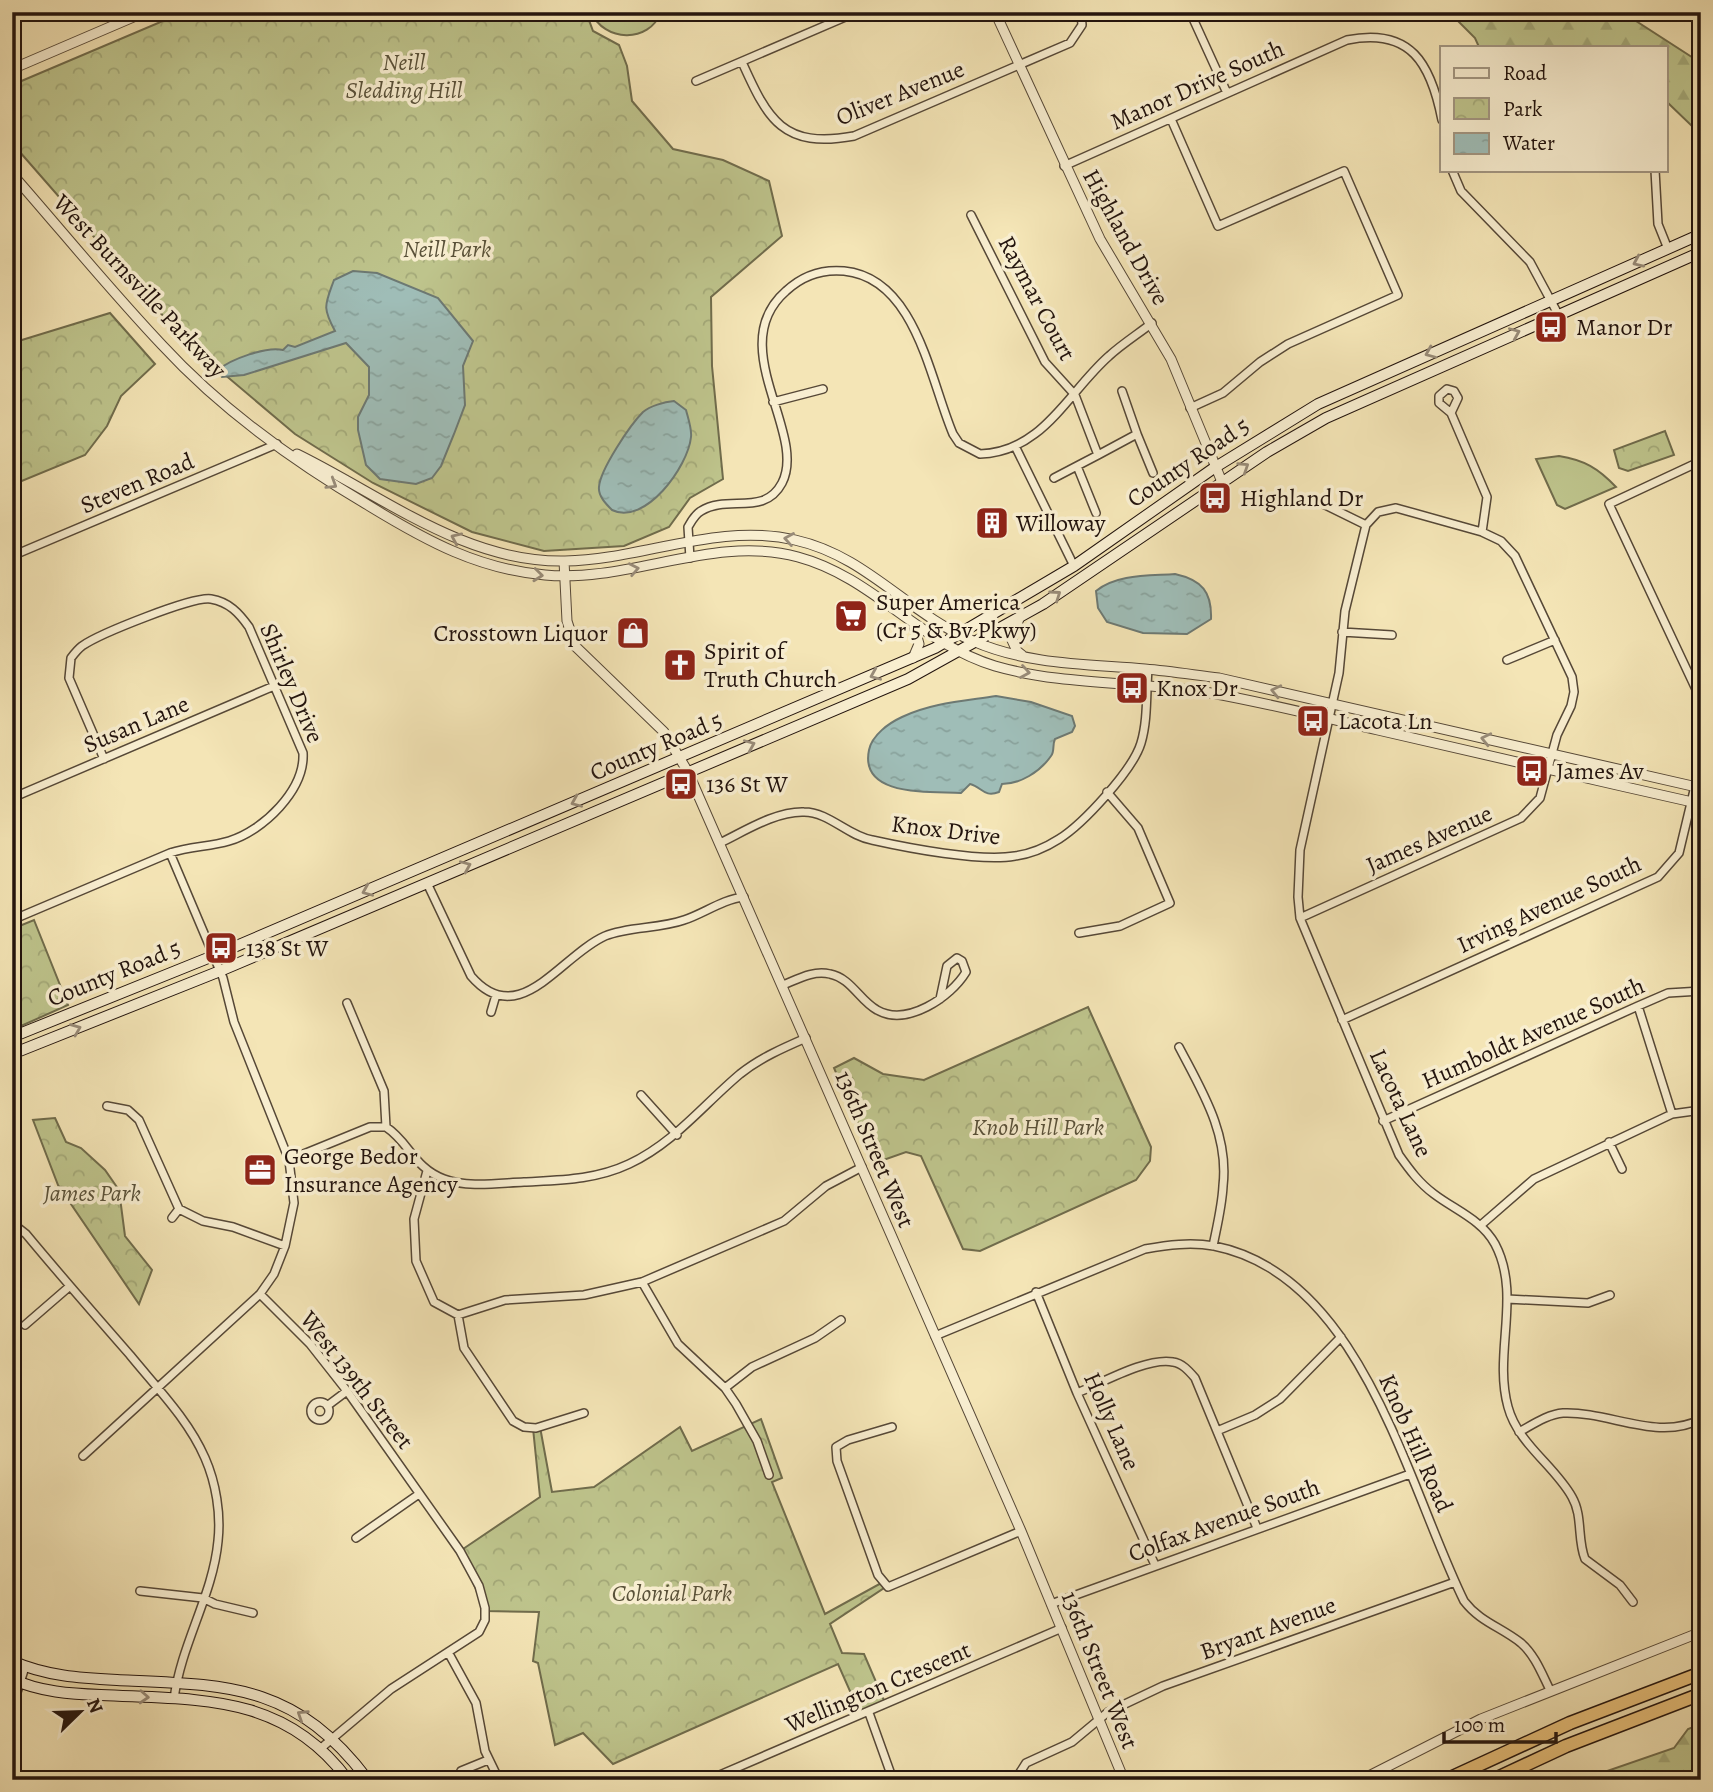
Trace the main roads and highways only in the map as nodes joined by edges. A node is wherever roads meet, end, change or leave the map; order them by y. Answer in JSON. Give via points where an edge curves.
{"nodes":[{"id":1,"x":1701,"y":234,"type":"edge"},
{"id":2,"x":1701,"y":252,"type":"edge"},
{"id":3,"x":12,"y":1037,"type":"edge"},
{"id":4,"x":12,"y":1054,"type":"edge"},
{"id":5,"x":12,"y":1661,"type":"edge"},
{"id":6,"x":1701,"y":1673,"type":"edge"},
{"id":7,"x":17,"y":1681,"type":"edge"},
{"id":8,"x":1701,"y":1694,"type":"edge"},
{"id":9,"x":348,"y":1780,"type":"edge"},
{"id":10,"x":368,"y":1780,"type":"edge"},
{"id":11,"x":1446,"y":1780,"type":"edge"},
{"id":12,"x":1493,"y":1780,"type":"edge"}],
"edges":[{"from":1,"to":3,"type":"main road","name":"County Road 5","one_way":true,"via":[[1339,393],[1214,468],[1073,566],[943,644],[213,956]]},
{"from":4,"to":2,"type":"main road","name":"County Road 5","one_way":true,"via":[[220,971],[908,679],[1018,619],[1222,482],[1336,413]]},
{"from":10,"to":5,"type":"main road","one_way":true,"via":[[333,1738],[293,1709],[260,1695],[228,1687],[75,1678]]},
{"from":6,"to":11,"type":"highway","via":[[1570,1723]]},
{"from":7,"to":9,"type":"main road","one_way":true,"via":[[69,1693],[223,1702],[254,1710],[284,1722],[320,1749]]},
{"from":8,"to":12,"type":"highway","via":[[1566,1746]]}]}
